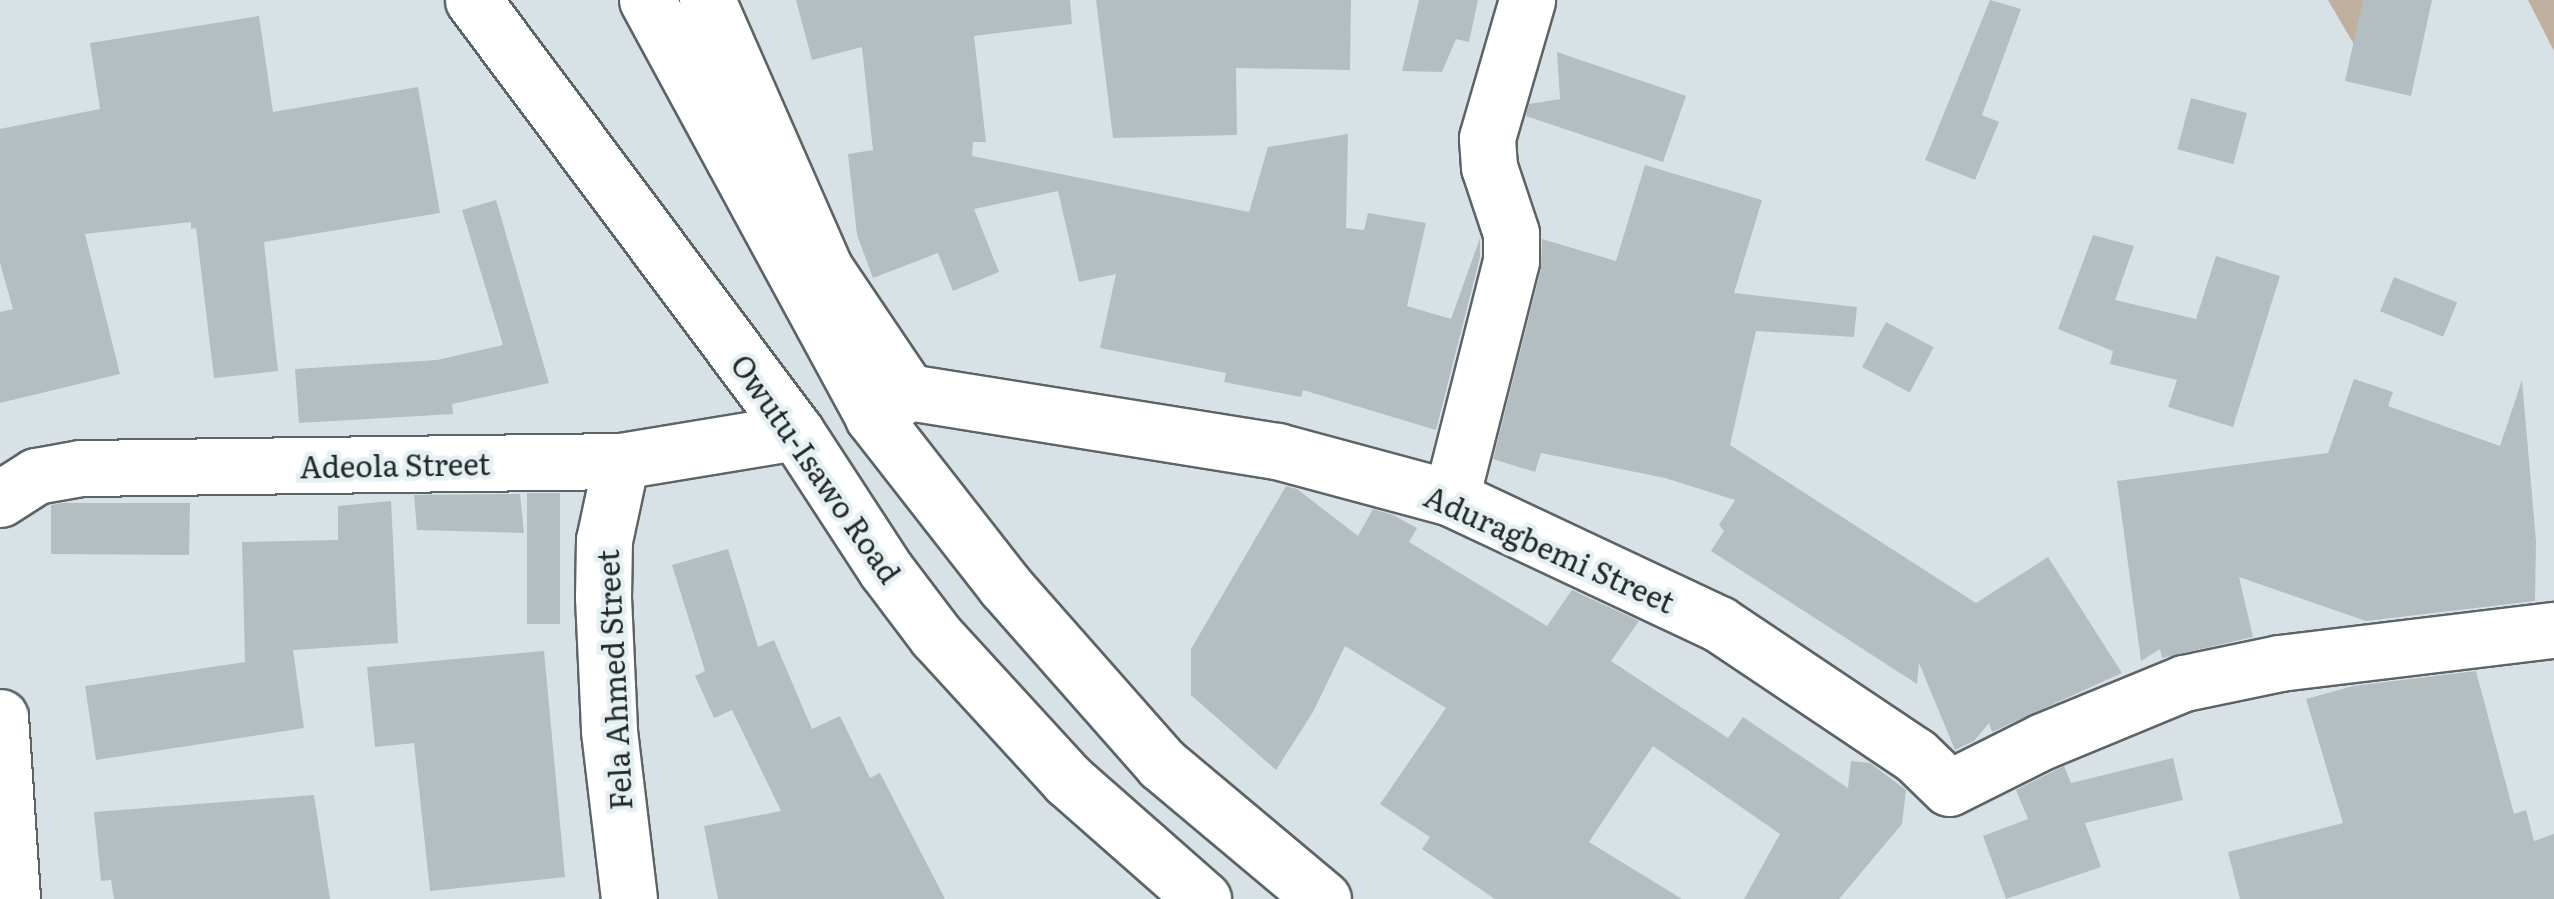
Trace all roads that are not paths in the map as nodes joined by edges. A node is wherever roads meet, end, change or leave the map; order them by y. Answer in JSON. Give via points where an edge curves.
{"nodes":[{"id":1,"x":472,"y":0,"type":"edge"},
{"id":2,"x":647,"y":0,"type":"edge"},
{"id":3,"x":707,"y":0,"type":"edge"},
{"id":4,"x":1527,"y":0,"type":"edge"},
{"id":5,"x":891,"y":404,"type":"junction"},
{"id":6,"x":796,"y":432,"type":"junction"},
{"id":7,"x":621,"y":462,"type":"junction"},
{"id":8,"x":1451,"y":498,"type":"junction"},
{"id":9,"x":0,"y":499,"type":"edge"},
{"id":10,"x":2554,"y":630,"type":"edge"},
{"id":11,"x":0,"y":718,"type":"edge"},
{"id":12,"x":12,"y":899,"type":"edge"},
{"id":13,"x":629,"y":899,"type":"edge"},
{"id":14,"x":1203,"y":899,"type":"edge"},
{"id":15,"x":1323,"y":899,"type":"edge"}],
"edges":[{"from":1,"to":6,"type":"street","name":"Owutu-Isawo Road"},
{"from":2,"to":5,"type":"street"},
{"from":3,"to":5,"type":"street"},
{"from":4,"to":8,"type":"street","via":[[1487,138],[1512,233],[1511,261]]},
{"from":5,"to":8,"type":"street","name":"Aduragbemi Street","via":[[1276,451]]},
{"from":5,"to":15,"type":"street","via":[[1005,586],[1162,764]]},
{"from":6,"to":7,"type":"street","name":"Adeola Street"},
{"from":6,"to":14,"type":"street","name":"Owutu-Isawo Road","via":[[886,570],[958,661],[1068,780]]},
{"from":7,"to":9,"type":"street","name":"Adeola Street","via":[[80,468],[36,476]]},
{"from":7,"to":13,"type":"street","name":"Fela Ahmed Street","via":[[604,540],[603,598],[609,731]]},
{"from":8,"to":10,"type":"street","name":"Aduragbemi Street","via":[[1719,624],[1916,755],[1949,788],[2184,683],[2280,663]]},
{"from":11,"to":12,"type":"street"}]}
